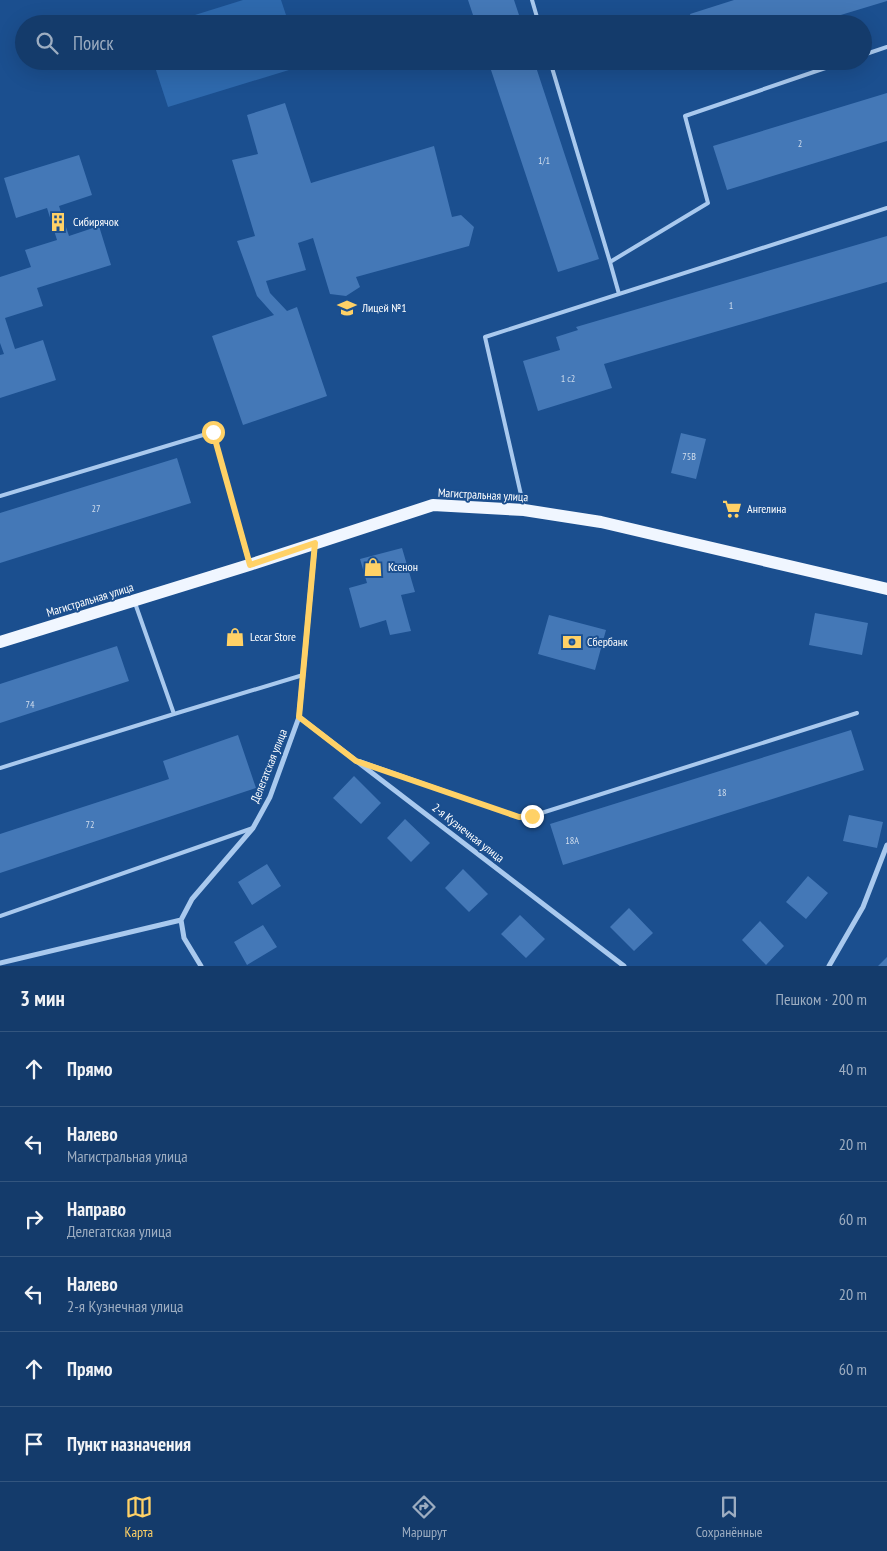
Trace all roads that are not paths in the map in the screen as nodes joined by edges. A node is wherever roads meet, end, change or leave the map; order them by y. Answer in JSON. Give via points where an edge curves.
{"nodes":[{"id":1,"x":532,"y":0,"type":"edge"},
{"id":2,"x":536,"y":15,"type":"edge"},
{"id":3,"x":887,"y":47,"type":"edge"},
{"id":4,"x":872,"y":52,"type":"edge"},
{"id":5,"x":553,"y":70,"type":"edge"},
{"id":6,"x":820,"y":70,"type":"edge"},
{"id":7,"x":887,"y":208,"type":"edge"},
{"id":8,"x":610,"y":262,"type":"junction"},
{"id":9,"x":619,"y":294,"type":"junction"},
{"id":10,"x":0,"y":496,"type":"edge"},
{"id":11,"x":524,"y":510,"type":"junction"},
{"id":12,"x":315,"y":543,"type":"junction"},
{"id":13,"x":250,"y":565,"type":"junction"},
{"id":14,"x":887,"y":589,"type":"edge"},
{"id":15,"x":134,"y":601,"type":"junction"},
{"id":16,"x":0,"y":642,"type":"edge"},
{"id":17,"x":303,"y":675,"type":"junction"},
{"id":18,"x":857,"y":713,"type":"dead end"},
{"id":19,"x":174,"y":714,"type":"junction"},
{"id":20,"x":299,"y":717,"type":"junction"},
{"id":21,"x":356,"y":761,"type":"junction"},
{"id":22,"x":0,"y":768,"type":"edge"},
{"id":23,"x":253,"y":828,"type":"junction"},
{"id":24,"x":887,"y":845,"type":"edge"},
{"id":25,"x":0,"y":916,"type":"edge"},
{"id":26,"x":181,"y":920,"type":"junction"},
{"id":27,"x":0,"y":963,"type":"edge"},
{"id":28,"x":202,"y":966,"type":"edge"},
{"id":29,"x":624,"y":966,"type":"edge"},
{"id":30,"x":829,"y":966,"type":"edge"}],
"edges":[{"from":1,"to":2,"type":"lane"},
{"from":3,"to":4,"type":"lane"},
{"from":5,"to":8,"type":"lane"},
{"from":6,"to":8,"type":"lane","via":[[685,116],[708,203]]},
{"from":7,"to":9,"type":"lane"},
{"from":8,"to":9,"type":"lane"},
{"from":9,"to":11,"type":"lane","via":[[485,337]]},
{"from":10,"to":13,"type":"lane","via":[[213,432]]},
{"from":11,"to":12,"type":"main road","name":"Магистральная улица","via":[[433,505]]},
{"from":11,"to":14,"type":"main road","name":"Магистральная улица","via":[[601,522]]},
{"from":12,"to":13,"type":"main road","name":"Магистральная улица"},
{"from":12,"to":17,"type":"street","name":"Делегатская улица"},
{"from":13,"to":15,"type":"main road","name":"Магистральная улица"},
{"from":15,"to":16,"type":"main road","name":"Магистральная улица"},
{"from":15,"to":19,"type":"lane"},
{"from":17,"to":19,"type":"lane"},
{"from":17,"to":20,"type":"street","name":"Делегатская улица"},
{"from":18,"to":21,"type":"lane","via":[[532,816],[519,817]]},
{"from":19,"to":22,"type":"lane"},
{"from":20,"to":21,"type":"street","name":"2-я Кузнечная улица"},
{"from":20,"to":23,"type":"street","name":"Делегатская улица","via":[[270,797]]},
{"from":21,"to":29,"type":"street","name":"2-я Кузнечная улица"},
{"from":23,"to":25,"type":"lane"},
{"from":23,"to":26,"type":"street","name":"Делегатская улица","via":[[192,899]]},
{"from":24,"to":30,"type":"street","via":[[863,907]]},
{"from":26,"to":27,"type":"street"},
{"from":26,"to":28,"type":"street","via":[[184,938]]}]}
